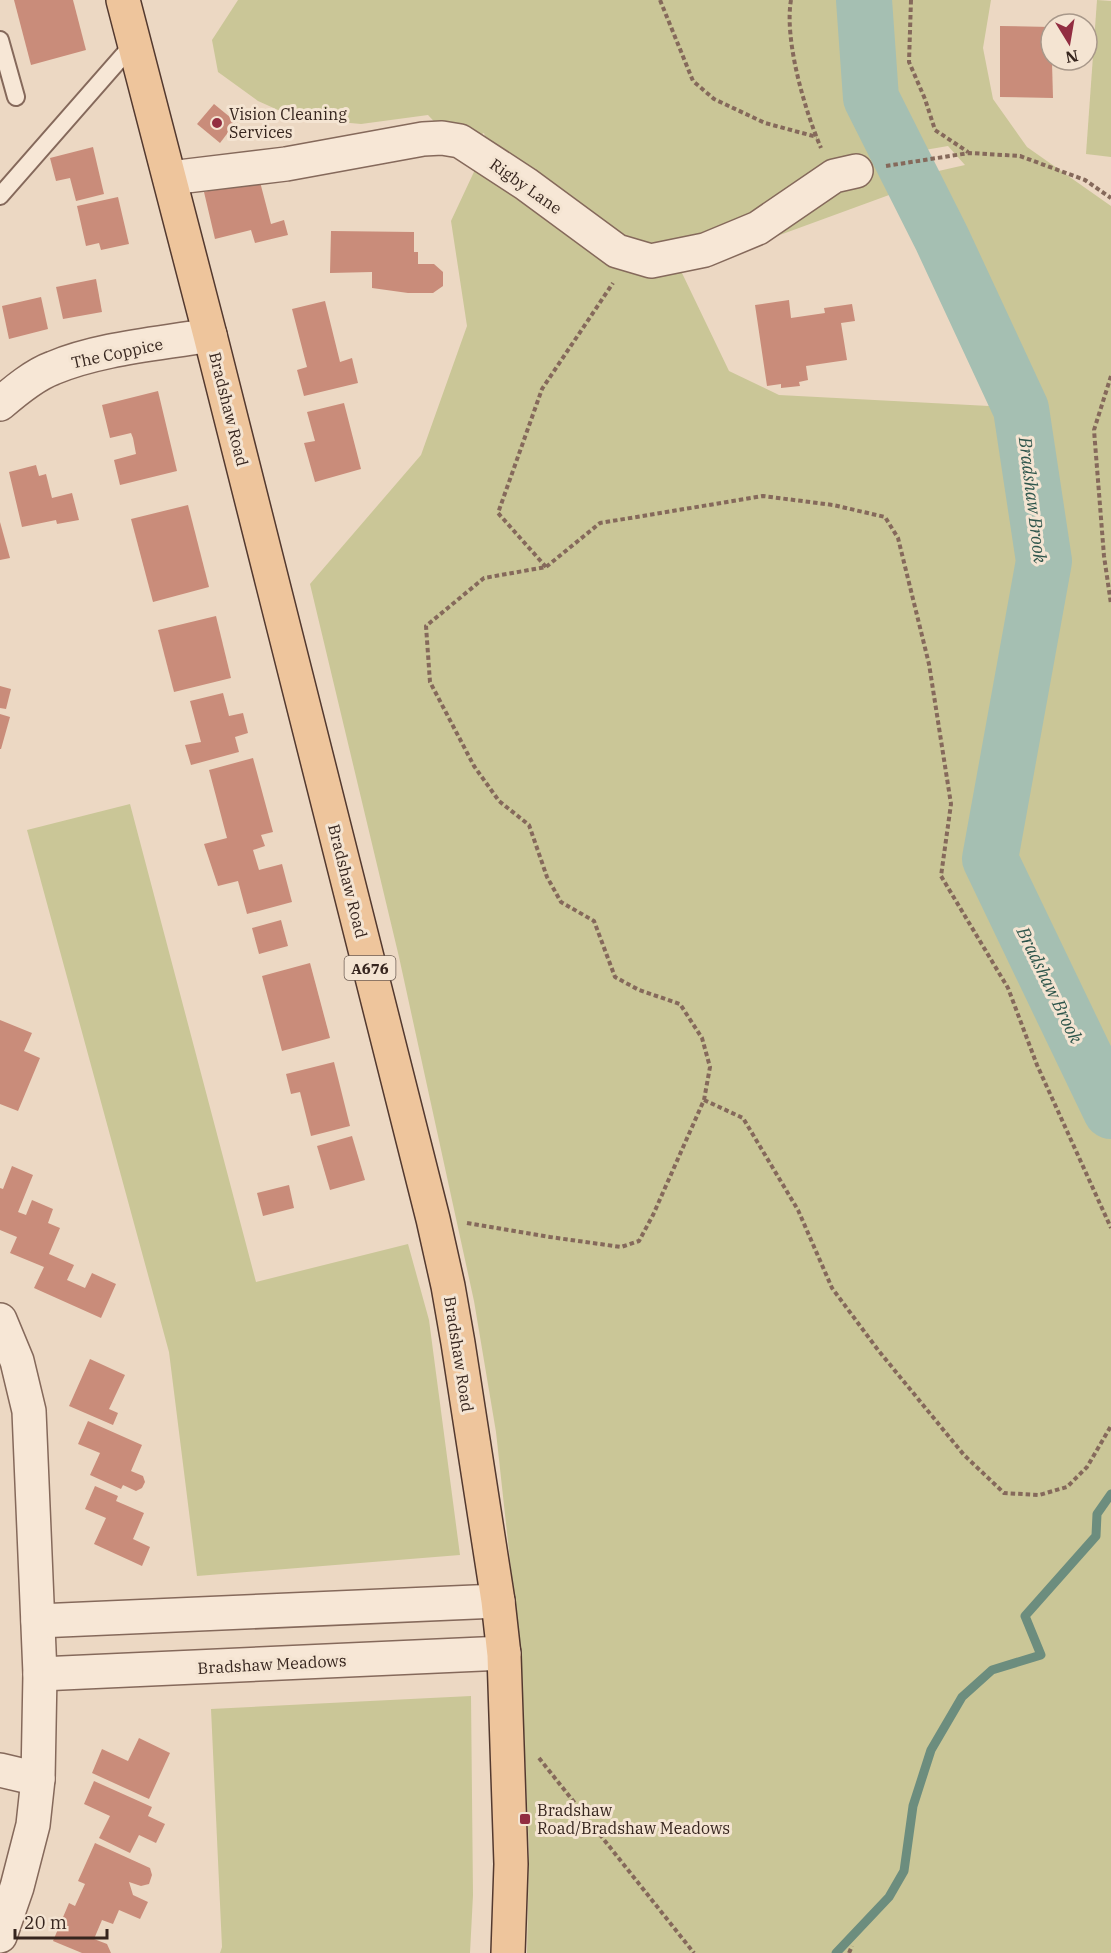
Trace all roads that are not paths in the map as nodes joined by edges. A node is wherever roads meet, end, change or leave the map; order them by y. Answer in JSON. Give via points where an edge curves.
{"nodes":[{"id":1,"x":123,"y":0,"type":"edge"},
{"id":2,"x":0,"y":40,"type":"edge"},
{"id":3,"x":134,"y":43,"type":"junction"},
{"id":4,"x":16,"y":97,"type":"dead end"},
{"id":5,"x":845,"y":174,"type":"road end"},
{"id":6,"x":170,"y":178,"type":"junction"},
{"id":7,"x":0,"y":196,"type":"edge"},
{"id":8,"x":210,"y":335,"type":"junction"},
{"id":9,"x":0,"y":404,"type":"edge"},
{"id":10,"x":0,"y":1320,"type":"edge"},
{"id":11,"x":498,"y":1601,"type":"junction"},
{"id":12,"x":38,"y":1621,"type":"junction"},
{"id":13,"x":504,"y":1653,"type":"junction"},
{"id":14,"x":40,"y":1674,"type":"junction"},
{"id":15,"x":0,"y":1770,"type":"edge"},
{"id":16,"x":38,"y":1779,"type":"junction"},
{"id":17,"x":0,"y":1936,"type":"edge"},
{"id":18,"x":508,"y":1953,"type":"edge"}],
"edges":[{"from":1,"to":3,"type":"main road","name":"Bradshaw Road","number":"A676"},
{"from":2,"to":4,"type":"lane"},
{"from":3,"to":6,"type":"main road","name":"Bradshaw Road","number":"A676"},
{"from":3,"to":7,"type":"lane"},
{"from":5,"to":6,"type":"street","name":"Rigby Lane","via":[[758,228],[705,250],[651,261],[617,251],[526,184],[451,139],[423,139],[286,164]]},
{"from":6,"to":8,"type":"main road","name":"Bradshaw Road","number":"A676"},
{"from":8,"to":9,"type":"street","name":"The Coppice","via":[[87,356],[50,369]]},
{"from":8,"to":11,"type":"main road","name":"Bradshaw Road","number":"A676","via":[[434,1219]]},
{"from":10,"to":12,"type":"street","via":[[17,1361],[29,1411]]},
{"from":11,"to":12,"type":"street"},
{"from":11,"to":13,"type":"main road","name":"Bradshaw Road","number":"A676"},
{"from":12,"to":14,"type":"street"},
{"from":13,"to":14,"type":"street","name":"Bradshaw Meadows"},
{"from":13,"to":18,"type":"main road","name":"Bradshaw Road","number":"A676","via":[[511,1864]]},
{"from":14,"to":16,"type":"street"},
{"from":15,"to":16,"type":"street"},
{"from":16,"to":17,"type":"street","via":[[33,1825]]}]}
